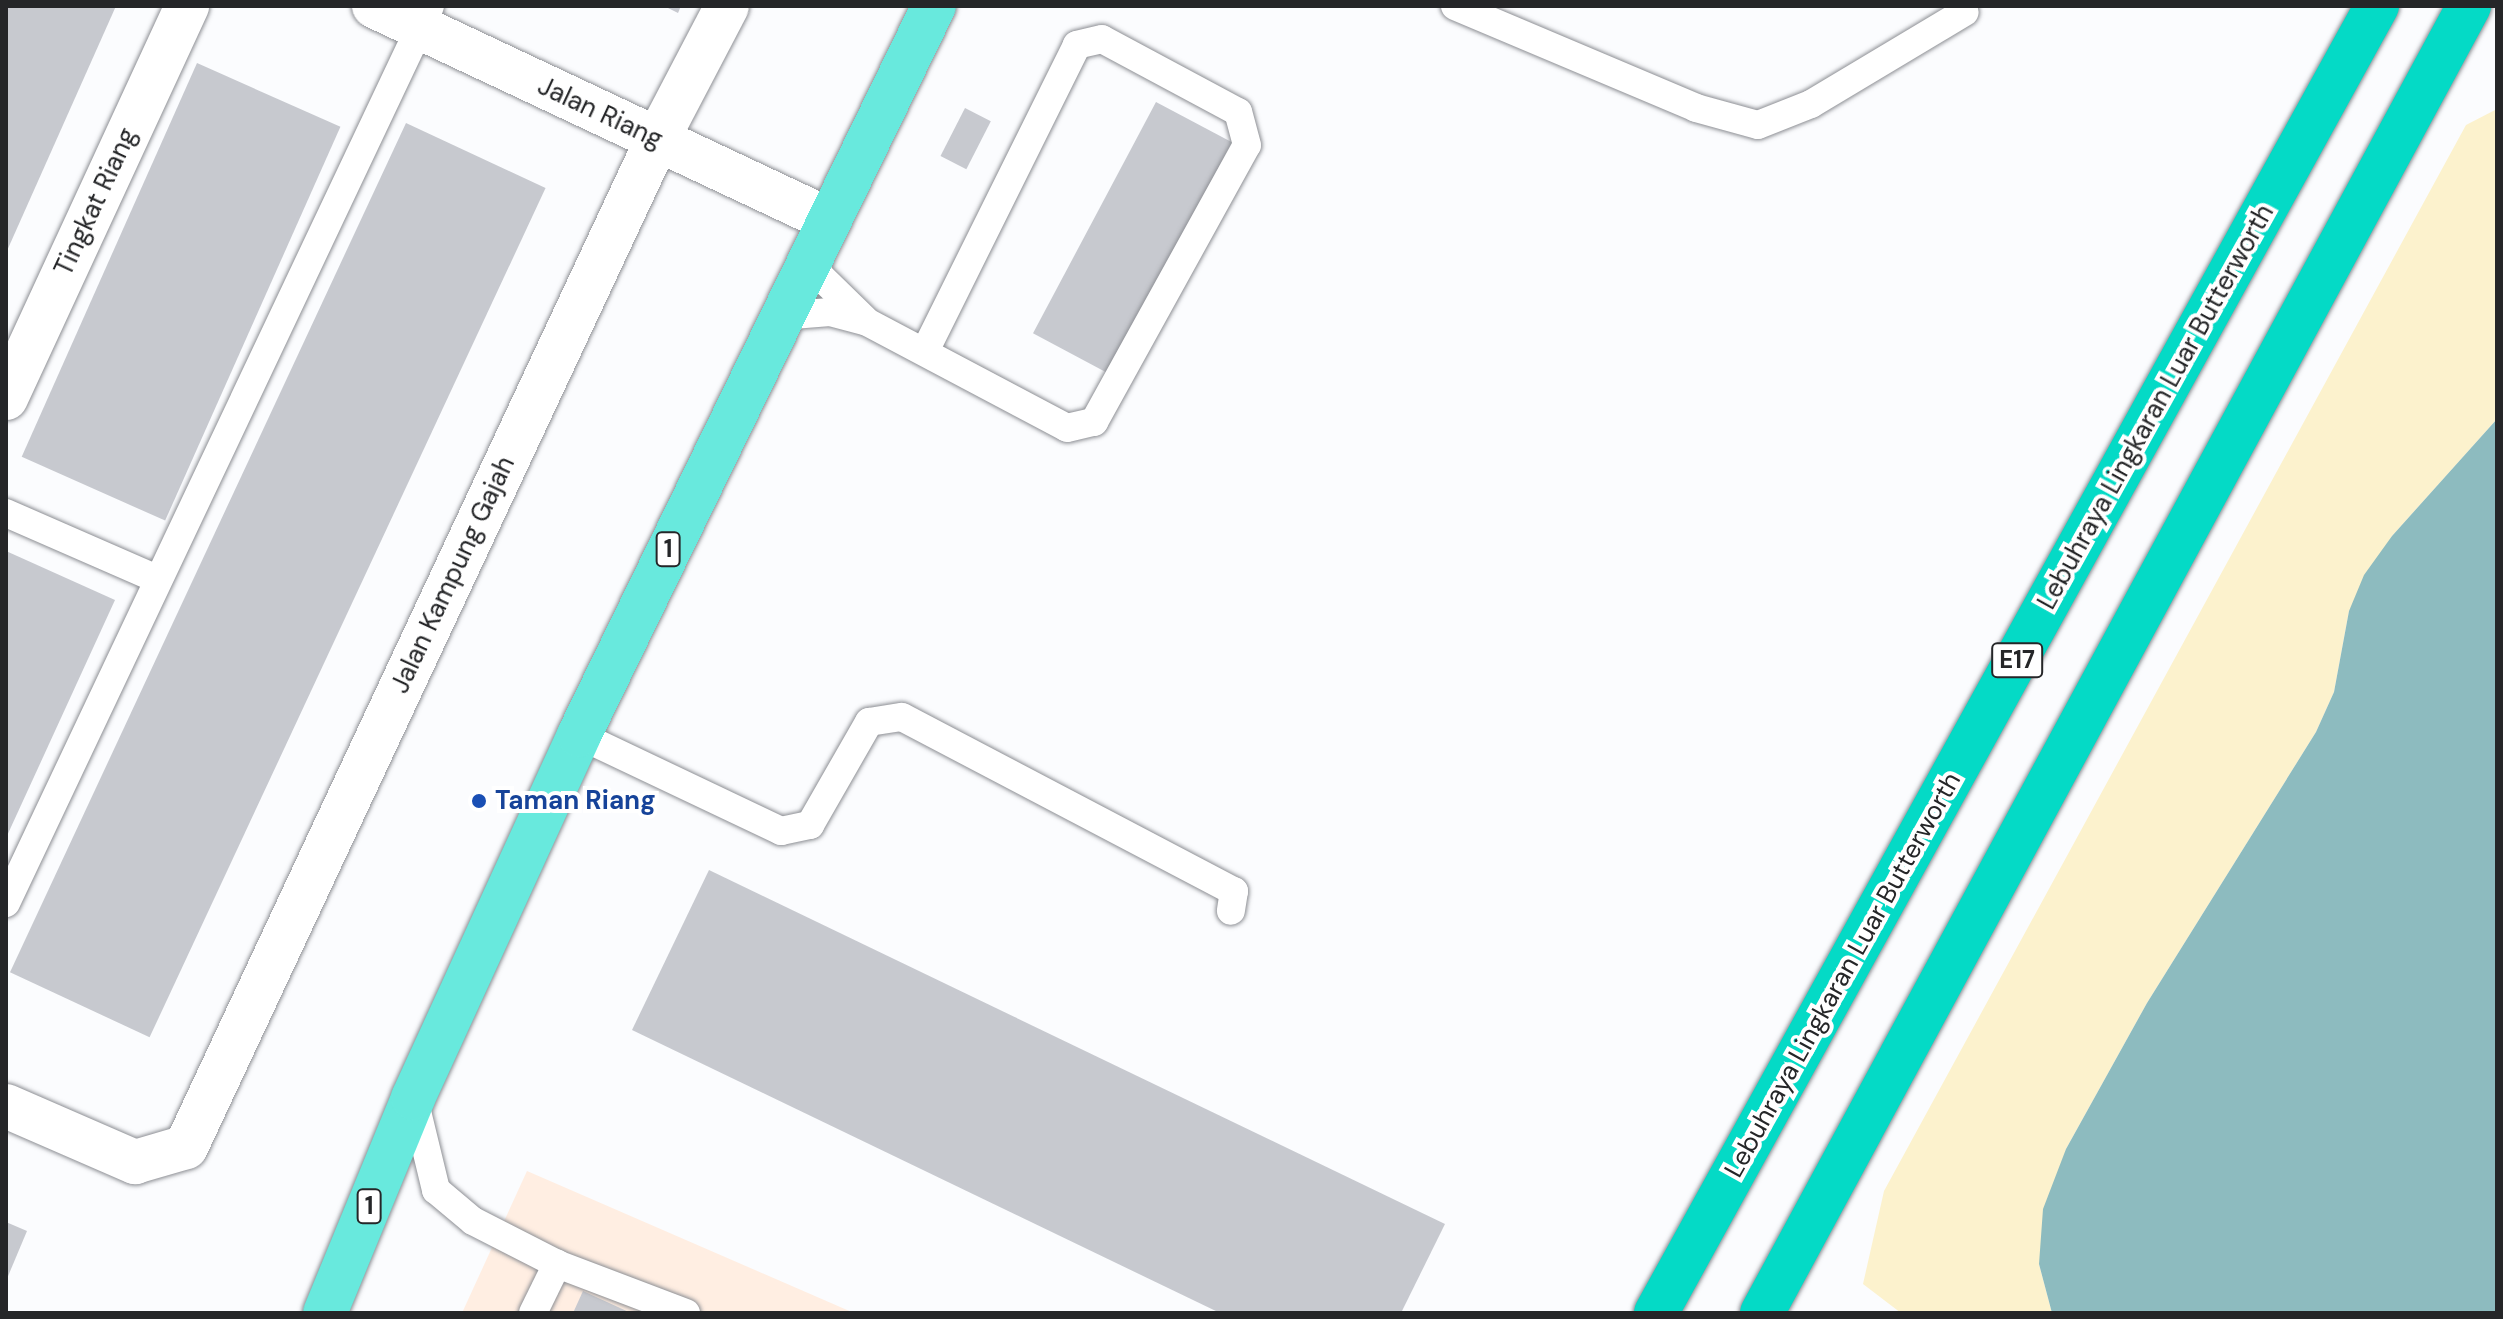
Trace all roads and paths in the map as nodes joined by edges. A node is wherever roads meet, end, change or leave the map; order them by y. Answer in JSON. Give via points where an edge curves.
{"nodes":[{"id":1,"x":187,"y":6,"type":"edge"},
{"id":2,"x":374,"y":6,"type":"edge"},
{"id":3,"x":727,"y":6,"type":"edge"},
{"id":4,"x":934,"y":6,"type":"edge"},
{"id":5,"x":1455,"y":6,"type":"edge"},
{"id":6,"x":2377,"y":6,"type":"edge"},
{"id":7,"x":2469,"y":6,"type":"edge"},
{"id":8,"x":1965,"y":12,"type":"dead end"},
{"id":9,"x":425,"y":17,"type":"edge"},
{"id":10,"x":657,"y":140,"type":"junction"},
{"id":11,"x":818,"y":238,"type":"junction"},
{"id":12,"x":780,"y":316,"type":"junction"},
{"id":13,"x":867,"y":322,"type":"junction"},
{"id":14,"x":925,"y":351,"type":"junction"},
{"id":15,"x":6,"y":398,"type":"edge"},
{"id":16,"x":6,"y":513,"type":"edge"},
{"id":17,"x":155,"y":578,"type":"junction"},
{"id":18,"x":579,"y":735,"type":"junction"},
{"id":19,"x":6,"y":903,"type":"edge"},
{"id":20,"x":1231,"y":911,"type":"dead end"},
{"id":21,"x":413,"y":1098,"type":"junction"},
{"id":22,"x":6,"y":1106,"type":"edge"},
{"id":23,"x":557,"y":1264,"type":"junction"},
{"id":24,"x":325,"y":1313,"type":"edge"},
{"id":25,"x":533,"y":1313,"type":"edge"},
{"id":26,"x":686,"y":1313,"type":"edge"},
{"id":27,"x":1656,"y":1313,"type":"edge"},
{"id":28,"x":1762,"y":1313,"type":"edge"}],
"edges":[{"from":1,"to":15,"type":"street","name":"Tingkat Riang"},
{"from":2,"to":9,"type":"street","name":"Jalan Riang"},
{"from":3,"to":10,"type":"street","name":"Jalan Kampung Gajah"},
{"from":4,"to":11,"type":"main road","number":"1"},
{"from":5,"to":8,"type":"lane","via":[[1696,108],[1758,125],[1811,104]]},
{"from":6,"to":27,"type":"highway","name":"Lebuhraya Lingkaran Luar Butterworth","number":"E17"},
{"from":7,"to":28,"type":"highway"},
{"from":9,"to":10,"type":"street","name":"Jalan Riang"},
{"from":9,"to":17,"type":"lane"},
{"from":10,"to":11,"type":"street","name":"Jalan Riang"},
{"from":10,"to":22,"type":"street","name":"Jalan Kampung Gajah","via":[[186,1147],[135,1162]]},
{"from":11,"to":12,"type":"main road","number":"1"},
{"from":11,"to":13,"type":"lane","via":[[820,276]]},
{"from":12,"to":13,"type":"lane","via":[[830,312]]},
{"from":12,"to":18,"type":"main road","number":"1"},
{"from":13,"to":14,"type":"lane"},
{"from":14,"to":14,"type":"lane","via":[[1067,428],[1094,422],[1247,145],[1238,112],[1102,39],[1077,45]]},
{"from":16,"to":17,"type":"lane"},
{"from":17,"to":19,"type":"lane"},
{"from":18,"to":20,"type":"lane","via":[[781,831],[810,825],[869,722],[902,717],[1234,891]]},
{"from":18,"to":21,"type":"main road","number":"1"},
{"from":21,"to":23,"type":"lane","via":[[436,1190],[473,1221]]},
{"from":21,"to":24,"type":"main road","number":"1"},
{"from":23,"to":25,"type":"lane"},
{"from":23,"to":26,"type":"lane"}]}
